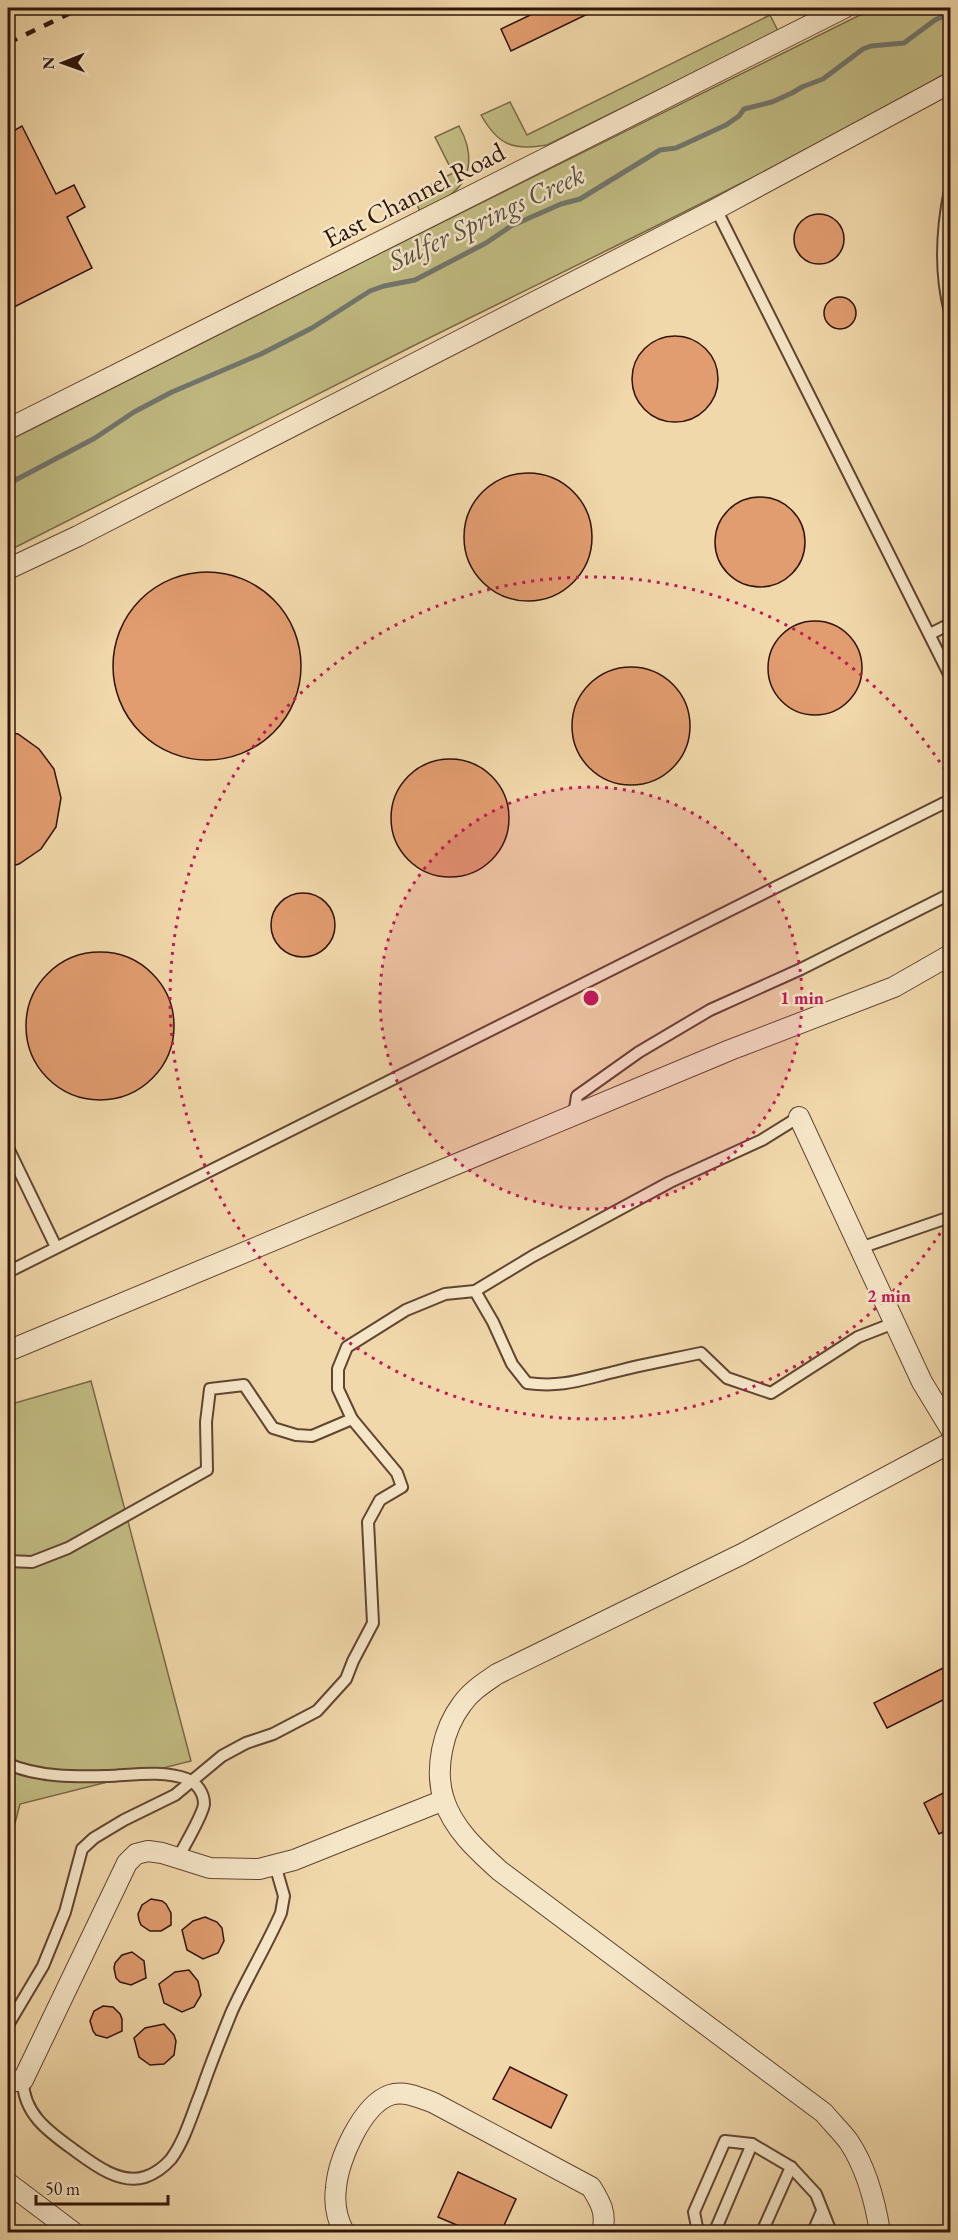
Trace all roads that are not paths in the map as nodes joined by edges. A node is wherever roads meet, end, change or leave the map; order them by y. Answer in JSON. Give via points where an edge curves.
{"nodes":[{"id":1,"x":844,"y":8,"type":"edge"},
{"id":2,"x":951,"y":83,"type":"edge"},
{"id":3,"x":951,"y":190,"type":"edge"},
{"id":4,"x":716,"y":209,"type":"junction"},
{"id":5,"x":951,"y":312,"type":"edge"},
{"id":6,"x":8,"y":429,"type":"edge"},
{"id":7,"x":8,"y":569,"type":"edge"},
{"id":8,"x":951,"y":624,"type":"edge"},
{"id":9,"x":930,"y":634,"type":"junction"},
{"id":10,"x":951,"y":676,"type":"edge"},
{"id":11,"x":951,"y":800,"type":"edge"},
{"id":12,"x":951,"y":894,"type":"edge"},
{"id":13,"x":951,"y":955,"type":"edge"},
{"id":14,"x":574,"y":1115,"type":"junction"},
{"id":15,"x":800,"y":1117,"type":"joint"},
{"id":16,"x":8,"y":1148,"type":"edge"},
{"id":17,"x":951,"y":1217,"type":"edge"},
{"id":18,"x":56,"y":1247,"type":"junction"},
{"id":19,"x":860,"y":1248,"type":"junction"},
{"id":20,"x":8,"y":1272,"type":"edge"},
{"id":21,"x":475,"y":1291,"type":"junction"},
{"id":22,"x":894,"y":1323,"type":"junction"},
{"id":23,"x":8,"y":1351,"type":"edge"},
{"id":24,"x":352,"y":1419,"type":"junction"},
{"id":25,"x":951,"y":1428,"type":"edge"},
{"id":26,"x":951,"y":1443,"type":"edge"},
{"id":27,"x":8,"y":1561,"type":"edge"},
{"id":28,"x":8,"y":1764,"type":"edge"},
{"id":29,"x":192,"y":1782,"type":"junction"},
{"id":30,"x":444,"y":1800,"type":"junction"},
{"id":31,"x":178,"y":1858,"type":"junction"},
{"id":32,"x":275,"y":1865,"type":"junction"},
{"id":33,"x":8,"y":2025,"type":"edge"},
{"id":34,"x":15,"y":2081,"type":"edge"},
{"id":35,"x":752,"y":2144,"type":"junction"},
{"id":36,"x":791,"y":2167,"type":"junction"},
{"id":37,"x":8,"y":2183,"type":"edge"},
{"id":38,"x":822,"y":2211,"type":"junction"},
{"id":39,"x":73,"y":2232,"type":"edge"},
{"id":40,"x":344,"y":2232,"type":"edge"},
{"id":41,"x":602,"y":2232,"type":"edge"},
{"id":42,"x":698,"y":2232,"type":"edge"},
{"id":43,"x":711,"y":2232,"type":"edge"},
{"id":44,"x":762,"y":2232,"type":"edge"},
{"id":45,"x":813,"y":2232,"type":"edge"},
{"id":46,"x":831,"y":2232,"type":"edge"},
{"id":47,"x":880,"y":2232,"type":"edge"}],
"edges":[{"from":1,"to":6,"type":"street","name":"East Channel Road"},
{"from":2,"to":4,"type":"street"},
{"from":3,"to":5,"type":"lane","via":[[943,258]]},
{"from":4,"to":7,"type":"street"},
{"from":4,"to":9,"type":"lane"},
{"from":8,"to":9,"type":"lane"},
{"from":9,"to":10,"type":"lane"},
{"from":11,"to":18,"type":"lane"},
{"from":12,"to":14,"type":"lane","via":[[710,1010],[669,1034],[577,1096]]},
{"from":13,"to":14,"type":"street","via":[[894,987]]},
{"from":14,"to":23,"type":"street"},
{"from":15,"to":19,"type":"street"},
{"from":15,"to":21,"type":"lane","via":[[762,1140],[670,1182]]},
{"from":16,"to":18,"type":"lane"},
{"from":17,"to":19,"type":"lane"},
{"from":18,"to":20,"type":"lane"},
{"from":19,"to":22,"type":"street"},
{"from":21,"to":22,"type":"lane","via":[[512,1364],[526,1383],[546,1386],[701,1353],[727,1378],[771,1394],[858,1337]]},
{"from":21,"to":24,"type":"lane","via":[[445,1294],[406,1310],[347,1347],[338,1369],[338,1389]]},
{"from":22,"to":25,"type":"street","via":[[922,1382]]},
{"from":24,"to":27,"type":"lane","via":[[312,1436],[296,1436],[273,1428],[244,1385],[210,1389],[207,1470],[68,1548],[32,1562]]},
{"from":24,"to":29,"type":"lane","via":[[397,1473],[402,1487],[380,1500],[368,1522],[373,1623],[346,1678],[317,1711],[222,1756]]},
{"from":26,"to":30,"type":"street","via":[[742,1554],[497,1674],[477,1688],[448,1727],[440,1777]]},
{"from":28,"to":29,"type":"lane","via":[[48,1774],[157,1775]]},
{"from":29,"to":31,"type":"lane","via":[[202,1793],[204,1803]]},
{"from":29,"to":33,"type":"lane","via":[[82,1848],[65,1912],[44,1966]]},
{"from":30,"to":32,"type":"street"},
{"from":30,"to":47,"type":"street","via":[[473,1847],[500,1871],[824,2113],[849,2143],[865,2173]]},
{"from":31,"to":32,"type":"street","via":[[233,1870]]},
{"from":31,"to":34,"type":"street","via":[[148,1851],[136,1854],[127,1863]]},
{"from":32,"to":34,"type":"lane","via":[[284,1896],[281,1913],[233,2009],[178,2148],[157,2171],[144,2178],[121,2176],[87,2160],[36,2119]]},
{"from":35,"to":36,"type":"lane"},
{"from":35,"to":42,"type":"lane","via":[[725,2141],[694,2212]]},
{"from":35,"to":43,"type":"lane","via":[[715,2231]]},
{"from":36,"to":38,"type":"lane","via":[[816,2194]]},
{"from":36,"to":44,"type":"lane"},
{"from":37,"to":39,"type":"street"},
{"from":38,"to":45,"type":"lane"},
{"from":38,"to":46,"type":"lane"},
{"from":40,"to":41,"type":"street","via":[[336,2210],[341,2161],[373,2105],[391,2095],[410,2094],[591,2187],[605,2219]]}]}
